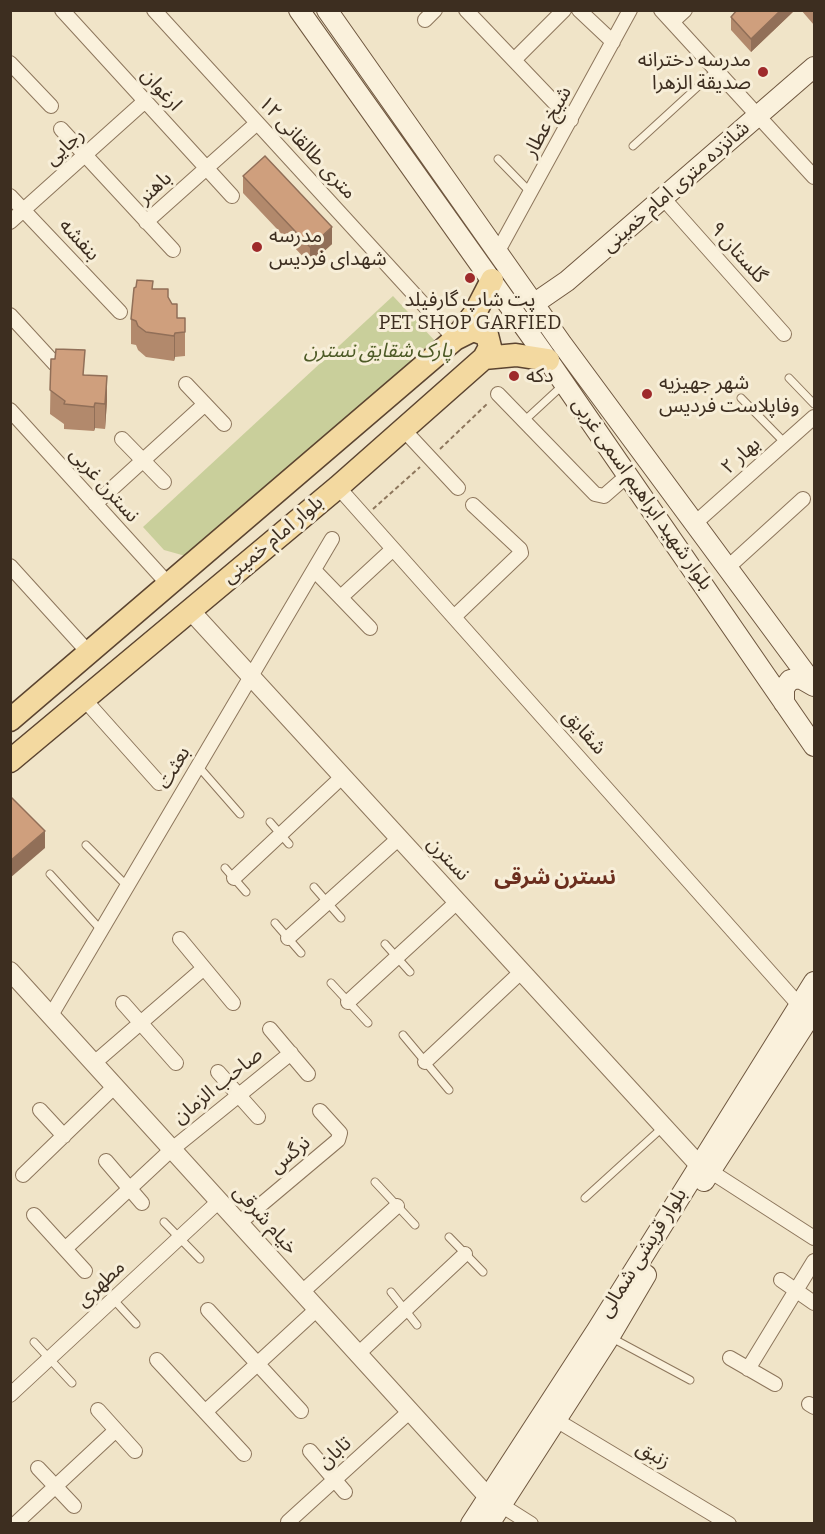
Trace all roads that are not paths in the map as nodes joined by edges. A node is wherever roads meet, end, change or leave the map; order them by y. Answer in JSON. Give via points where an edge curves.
{"nodes":[{"id":1,"x":62,"y":10,"type":"edge"},
{"id":2,"x":154,"y":10,"type":"edge"},
{"id":3,"x":299,"y":10,"type":"edge"},
{"id":4,"x":327,"y":10,"type":"edge"},
{"id":5,"x":466,"y":10,"type":"edge"},
{"id":6,"x":564,"y":10,"type":"edge"},
{"id":7,"x":579,"y":10,"type":"edge"},
{"id":8,"x":630,"y":10,"type":"edge"},
{"id":9,"x":662,"y":10,"type":"edge"},
{"id":10,"x":685,"y":10,"type":"edge"},
{"id":11,"x":672,"y":22,"type":"junction"},
{"id":12,"x":613,"y":42,"type":"junction"},
{"id":13,"x":514,"y":60,"type":"junction"},
{"id":14,"x":10,"y":63,"type":"edge"},
{"id":15,"x":814,"y":67,"type":"edge"},
{"id":16,"x":717,"y":70,"type":"junction"},
{"id":17,"x":145,"y":101,"type":"junction"},
{"id":18,"x":51,"y":106,"type":"dead end"},
{"id":19,"x":759,"y":116,"type":"junction"},
{"id":20,"x":571,"y":120,"type":"junction"},
{"id":21,"x":257,"y":123,"type":"junction"},
{"id":22,"x":61,"y":129,"type":"dead end"},
{"id":23,"x":633,"y":146,"type":"dead end"},
{"id":24,"x":85,"y":154,"type":"junction"},
{"id":25,"x":498,"y":159,"type":"dead end"},
{"id":26,"x":206,"y":168,"type":"junction"},
{"id":27,"x":814,"y":177,"type":"edge"},
{"id":28,"x":531,"y":193,"type":"junction"},
{"id":29,"x":10,"y":196,"type":"edge"},
{"id":30,"x":232,"y":196,"type":"dead end"},
{"id":31,"x":663,"y":198,"type":"junction"},
{"id":32,"x":23,"y":210,"type":"junction"},
{"id":33,"x":10,"y":222,"type":"edge"},
{"id":34,"x":146,"y":222,"type":"junction"},
{"id":35,"x":172,"y":250,"type":"dead end"},
{"id":36,"x":498,"y":252,"type":"junction"},
{"id":37,"x":492,"y":280,"type":"junction"},
{"id":38,"x":567,"y":281,"type":"junction"},
{"id":39,"x":535,"y":303,"type":"junction"},
{"id":40,"x":120,"y":312,"type":"dead end"},
{"id":41,"x":10,"y":315,"type":"edge"},
{"id":42,"x":784,"y":334,"type":"dead end"},
{"id":43,"x":455,"y":339,"type":"junction"},
{"id":44,"x":555,"y":352,"type":"junction"},
{"id":45,"x":484,"y":358,"type":"junction"},
{"id":46,"x":55,"y":364,"type":"edge"},
{"id":47,"x":789,"y":378,"type":"dead end"},
{"id":48,"x":564,"y":383,"type":"junction"},
{"id":49,"x":186,"y":384,"type":"dead end"},
{"id":50,"x":498,"y":394,"type":"dead end"},
{"id":51,"x":741,"y":398,"type":"dead end"},
{"id":52,"x":205,"y":404,"type":"junction"},
{"id":53,"x":814,"y":404,"type":"edge"},
{"id":54,"x":10,"y":410,"type":"edge"},
{"id":55,"x":814,"y":417,"type":"edge"},
{"id":56,"x":524,"y":421,"type":"junction"},
{"id":57,"x":224,"y":424,"type":"dead end"},
{"id":58,"x":403,"y":429,"type":"junction"},
{"id":59,"x":122,"y":439,"type":"dead end"},
{"id":60,"x":785,"y":444,"type":"junction"},
{"id":61,"x":144,"y":462,"type":"junction"},
{"id":62,"x":628,"y":475,"type":"junction"},
{"id":63,"x":164,"y":482,"type":"dead end"},
{"id":64,"x":338,"y":487,"type":"junction"},
{"id":65,"x":458,"y":488,"type":"dead end"},
{"id":66,"x":803,"y":499,"type":"dead end"},
{"id":67,"x":95,"y":504,"type":"junction"},
{"id":68,"x":473,"y":505,"type":"dead end"},
{"id":69,"x":694,"y":524,"type":"junction"},
{"id":70,"x":332,"y":539,"type":"dead end"},
{"id":71,"x":393,"y":549,"type":"junction"},
{"id":72,"x":10,"y":567,"type":"edge"},
{"id":73,"x":726,"y":569,"type":"junction"},
{"id":74,"x":315,"y":571,"type":"junction"},
{"id":75,"x":15,"y":581,"type":"edge"},
{"id":76,"x":170,"y":585,"type":"junction"},
{"id":77,"x":341,"y":597,"type":"junction"},
{"id":78,"x":190,"y":610,"type":"junction"},
{"id":79,"x":455,"y":615,"type":"junction"},
{"id":80,"x":772,"y":627,"type":"junction"},
{"id":81,"x":370,"y":628,"type":"dead end"},
{"id":82,"x":745,"y":644,"type":"junction"},
{"id":83,"x":89,"y":653,"type":"junction"},
{"id":84,"x":251,"y":679,"type":"junction"},
{"id":85,"x":814,"y":686,"type":"edge"},
{"id":86,"x":37,"y":698,"type":"junction"},
{"id":87,"x":84,"y":699,"type":"junction"},
{"id":88,"x":784,"y":703,"type":"junction"},
{"id":89,"x":10,"y":720,"type":"edge"},
{"id":90,"x":61,"y":721,"type":"junction"},
{"id":91,"x":814,"y":746,"type":"edge"},
{"id":92,"x":10,"y":761,"type":"edge"},
{"id":93,"x":198,"y":766,"type":"junction"},
{"id":94,"x":343,"y":776,"type":"junction"},
{"id":95,"x":159,"y":783,"type":"dead end"},
{"id":96,"x":240,"y":814,"type":"dead end"},
{"id":97,"x":270,"y":822,"type":"dead end"},
{"id":98,"x":285,"y":839,"type":"junction"},
{"id":99,"x":398,"y":839,"type":"junction"},
{"id":100,"x":86,"y":845,"type":"dead end"},
{"id":101,"x":230,"y":873,"type":"joint"},
{"id":102,"x":50,"y":874,"type":"dead end"},
{"id":103,"x":128,"y":887,"type":"junction"},
{"id":104,"x":314,"y":887,"type":"dead end"},
{"id":105,"x":246,"y":892,"type":"dead end"},
{"id":106,"x":457,"y":902,"type":"junction"},
{"id":107,"x":327,"y":903,"type":"junction"},
{"id":108,"x":341,"y":918,"type":"dead end"},
{"id":109,"x":275,"y":923,"type":"dead end"},
{"id":110,"x":102,"y":931,"type":"junction"},
{"id":111,"x":288,"y":938,"type":"junction"},
{"id":112,"x":180,"y":939,"type":"dead end"},
{"id":113,"x":385,"y":944,"type":"dead end"},
{"id":114,"x":301,"y":953,"type":"dead end"},
{"id":115,"x":397,"y":958,"type":"junction"},
{"id":116,"x":204,"y":968,"type":"junction"},
{"id":117,"x":10,"y":971,"type":"edge"},
{"id":118,"x":410,"y":972,"type":"dead end"},
{"id":119,"x":521,"y":972,"type":"junction"},
{"id":120,"x":814,"y":982,"type":"edge"},
{"id":121,"x":331,"y":983,"type":"dead end"},
{"id":122,"x":348,"y":1002,"type":"junction"},
{"id":123,"x":123,"y":1003,"type":"dead end"},
{"id":124,"x":233,"y":1003,"type":"dead end"},
{"id":125,"x":809,"y":1015,"type":"edge"},
{"id":126,"x":50,"y":1017,"type":"junction"},
{"id":127,"x":141,"y":1023,"type":"junction"},
{"id":128,"x":368,"y":1023,"type":"dead end"},
{"id":129,"x":270,"y":1029,"type":"dead end"},
{"id":130,"x":403,"y":1035,"type":"dead end"},
{"id":131,"x":291,"y":1053,"type":"junction"},
{"id":132,"x":425,"y":1062,"type":"junction"},
{"id":133,"x":176,"y":1063,"type":"dead end"},
{"id":134,"x":93,"y":1064,"type":"junction"},
{"id":135,"x":218,"y":1072,"type":"dead end"},
{"id":136,"x":308,"y":1074,"type":"dead end"},
{"id":137,"x":114,"y":1088,"type":"junction"},
{"id":138,"x":449,"y":1090,"type":"dead end"},
{"id":139,"x":239,"y":1095,"type":"junction"},
{"id":140,"x":40,"y":1110,"type":"dead end"},
{"id":141,"x":320,"y":1112,"type":"dead end"},
{"id":142,"x":258,"y":1117,"type":"dead end"},
{"id":143,"x":664,"y":1127,"type":"junction"},
{"id":144,"x":64,"y":1136,"type":"junction"},
{"id":145,"x":171,"y":1150,"type":"junction"},
{"id":146,"x":106,"y":1161,"type":"dead end"},
{"id":147,"x":704,"y":1167,"type":"junction"},
{"id":148,"x":23,"y":1175,"type":"dead end"},
{"id":149,"x":375,"y":1182,"type":"dead end"},
{"id":150,"x":130,"y":1188,"type":"junction"},
{"id":151,"x":585,"y":1198,"type":"dead end"},
{"id":152,"x":218,"y":1202,"type":"junction"},
{"id":153,"x":142,"y":1203,"type":"dead end"},
{"id":154,"x":397,"y":1206,"type":"junction"},
{"id":155,"x":34,"y":1215,"type":"dead end"},
{"id":156,"x":164,"y":1222,"type":"dead end"},
{"id":157,"x":238,"y":1224,"type":"junction"},
{"id":158,"x":415,"y":1225,"type":"dead end"},
{"id":159,"x":663,"y":1233,"type":"junction"},
{"id":160,"x":449,"y":1237,"type":"dead end"},
{"id":161,"x":179,"y":1238,"type":"junction"},
{"id":162,"x":814,"y":1238,"type":"edge"},
{"id":163,"x":66,"y":1248,"type":"junction"},
{"id":164,"x":465,"y":1254,"type":"junction"},
{"id":165,"x":200,"y":1259,"type":"dead end"},
{"id":166,"x":814,"y":1261,"type":"edge"},
{"id":167,"x":85,"y":1270,"type":"dead end"},
{"id":168,"x":483,"y":1272,"type":"dead end"},
{"id":169,"x":781,"y":1280,"type":"dead end"},
{"id":170,"x":796,"y":1290,"type":"junction"},
{"id":171,"x":391,"y":1292,"type":"dead end"},
{"id":172,"x":301,"y":1293,"type":"junction"},
{"id":173,"x":113,"y":1299,"type":"junction"},
{"id":174,"x":814,"y":1303,"type":"edge"},
{"id":175,"x":316,"y":1310,"type":"junction"},
{"id":176,"x":405,"y":1310,"type":"junction"},
{"id":177,"x":208,"y":1311,"type":"dead end"},
{"id":178,"x":135,"y":1324,"type":"dead end"},
{"id":179,"x":417,"y":1325,"type":"dead end"},
{"id":180,"x":610,"y":1336,"type":"junction"},
{"id":181,"x":34,"y":1342,"type":"dead end"},
{"id":182,"x":357,"y":1355,"type":"junction"},
{"id":183,"x":730,"y":1358,"type":"dead end"},
{"id":184,"x":50,"y":1359,"type":"junction"},
{"id":185,"x":157,"y":1360,"type":"dead end"},
{"id":186,"x":258,"y":1362,"type":"junction"},
{"id":187,"x":748,"y":1369,"type":"junction"},
{"id":188,"x":690,"y":1380,"type":"dead end"},
{"id":189,"x":72,"y":1383,"type":"dead end"},
{"id":190,"x":775,"y":1384,"type":"dead end"},
{"id":191,"x":10,"y":1395,"type":"edge"},
{"id":192,"x":98,"y":1410,"type":"dead end"},
{"id":193,"x":302,"y":1411,"type":"dead end"},
{"id":194,"x":205,"y":1412,"type":"junction"},
{"id":195,"x":409,"y":1412,"type":"junction"},
{"id":196,"x":556,"y":1420,"type":"junction"},
{"id":197,"x":117,"y":1430,"type":"junction"},
{"id":198,"x":135,"y":1451,"type":"dead end"},
{"id":199,"x":310,"y":1451,"type":"dead end"},
{"id":200,"x":244,"y":1454,"type":"dead end"},
{"id":201,"x":38,"y":1468,"type":"dead end"},
{"id":202,"x":335,"y":1480,"type":"junction"},
{"id":203,"x":56,"y":1486,"type":"junction"},
{"id":204,"x":345,"y":1492,"type":"dead end"},
{"id":205,"x":495,"y":1501,"type":"junction"},
{"id":206,"x":74,"y":1506,"type":"dead end"},
{"id":207,"x":288,"y":1522,"type":"dead end"},
{"id":208,"x":15,"y":1524,"type":"edge"},
{"id":209,"x":471,"y":1524,"type":"edge"},
{"id":210,"x":489,"y":1524,"type":"edge"},
{"id":211,"x":531,"y":1524,"type":"edge"},
{"id":212,"x":729,"y":1524,"type":"edge"}],
"edges":[{"from":1,"to":17,"type":"street","name":"ارغوان"},
{"from":2,"to":21,"type":"street","name":"۱۲ متری طالقانی"},
{"from":3,"to":37,"type":"main road","name":"بلوار شهید ابراهیم اسمی غربی"},
{"from":4,"to":36,"type":"main road","name":"بلوار شهید ابراهیم اسمی غربی"},
{"from":5,"to":13,"type":"street"},
{"from":6,"to":13,"type":"street"},
{"from":7,"to":12,"type":"street"},
{"from":8,"to":12,"type":"street","name":"شیخ عطار"},
{"from":9,"to":11,"type":"street"},
{"from":10,"to":11,"type":"street"},
{"from":11,"to":16,"type":"street"},
{"from":12,"to":20,"type":"street","name":"شیخ عطار"},
{"from":13,"to":20,"type":"street"},
{"from":14,"to":18,"type":"street"},
{"from":15,"to":19,"type":"main road","name":"شانزده متری امام خمینی"},
{"from":16,"to":19,"type":"street"},
{"from":16,"to":23,"type":"lane"},
{"from":17,"to":24,"type":"street","name":"رجایی"},
{"from":17,"to":26,"type":"street","name":"ارغوان"},
{"from":19,"to":27,"type":"street"},
{"from":19,"to":31,"type":"main road","name":"شانزده متری امام خمینی"},
{"from":20,"to":28,"type":"street","name":"شیخ عطار"},
{"from":21,"to":26,"type":"street","name":"باهنر"},
{"from":21,"to":43,"type":"street","name":"۱۲ متری طالقانی"},
{"from":22,"to":24,"type":"street","name":"باهنر"},
{"from":24,"to":32,"type":"street","name":"رجایی"},
{"from":24,"to":34,"type":"street","name":"باهنر"},
{"from":25,"to":28,"type":"lane"},
{"from":26,"to":30,"type":"street","name":"ارغوان"},
{"from":26,"to":34,"type":"street","name":"باهنر"},
{"from":28,"to":36,"type":"street","name":"شیخ عطار"},
{"from":29,"to":32,"type":"street","name":"بنفشه"},
{"from":31,"to":38,"type":"main road","name":"شانزده متری امام خمینی"},
{"from":31,"to":42,"type":"street","name":"گلستان ۹"},
{"from":32,"to":33,"type":"street","name":"رجایی"},
{"from":32,"to":40,"type":"street","name":"بنفشه"},
{"from":34,"to":35,"type":"street"},
{"from":36,"to":39,"type":"main road","name":"بلوار شهید ابراهیم اسمی غربی"},
{"from":37,"to":43,"type":"main road","name":"بلوار امام خمینی","via":[[475,313]]},
{"from":37,"to":44,"type":"main road","name":"بلوار شهید ابراهیم اسمی غربی"},
{"from":38,"to":39,"type":"main road","name":"شانزده متری امام خمینی"},
{"from":38,"to":44,"type":"main road","via":[[555,300]]},
{"from":39,"to":44,"type":"main road","name":"بلوار شهید ابراهیم اسمی غربی"},
{"from":41,"to":46,"type":"street"},
{"from":43,"to":45,"type":"main road","via":[[473,330],[487,335],[490,347]]},
{"from":43,"to":76,"type":"main road","name":"بلوار امام خمینی"},
{"from":44,"to":45,"type":"main road"},
{"from":44,"to":48,"type":"main road","name":"بلوار شهید ابراهیم اسمی غربی"},
{"from":44,"to":69,"type":"main road","name":"بلوار شهید ابراهیم اسمی غربی"},
{"from":45,"to":58,"type":"main road","name":"بلوار امام خمینی"},
{"from":47,"to":53,"type":"lane"},
{"from":48,"to":56,"type":"lane"},
{"from":48,"to":62,"type":"main road","name":"بلوار شهید ابراهیم اسمی غربی"},
{"from":49,"to":52,"type":"street"},
{"from":50,"to":56,"type":"street"},
{"from":51,"to":60,"type":"lane"},
{"from":52,"to":57,"type":"street"},
{"from":52,"to":61,"type":"street"},
{"from":54,"to":67,"type":"street","name":"نسترن غربی"},
{"from":55,"to":60,"type":"street","name":"بهار ۲"},
{"from":56,"to":62,"type":"street","via":[[595,494],[604,496]]},
{"from":58,"to":64,"type":"main road","name":"بلوار امام خمینی"},
{"from":58,"to":65,"type":"street"},
{"from":59,"to":61,"type":"street"},
{"from":60,"to":69,"type":"street","name":"بهار ۲"},
{"from":61,"to":63,"type":"street"},
{"from":61,"to":67,"type":"street"},
{"from":62,"to":82,"type":"main road","name":"بلوار شهید ابراهیم اسمی غربی"},
{"from":64,"to":71,"type":"street","name":"شقایق"},
{"from":64,"to":78,"type":"main road","name":"بلوار امام خمینی"},
{"from":66,"to":73,"type":"street"},
{"from":67,"to":76,"type":"street","name":"نسترن غربی"},
{"from":68,"to":79,"type":"street","via":[[521,553]]},
{"from":69,"to":73,"type":"main road","name":"بلوار شهید ابراهیم اسمی غربی"},
{"from":70,"to":74,"type":"street","name":"بعثت"},
{"from":71,"to":77,"type":"street"},
{"from":71,"to":79,"type":"street","name":"شقایق"},
{"from":72,"to":75,"type":"street"},
{"from":73,"to":80,"type":"main road","name":"بلوار شهید ابراهیم اسمی غربی"},
{"from":74,"to":77,"type":"street"},
{"from":74,"to":84,"type":"street","name":"بعثت"},
{"from":75,"to":83,"type":"street"},
{"from":76,"to":83,"type":"main road","name":"بلوار امام خمینی"},
{"from":77,"to":81,"type":"street"},
{"from":78,"to":84,"type":"street","name":"نسترن"},
{"from":78,"to":87,"type":"main road","name":"بلوار امام خمینی"},
{"from":79,"to":125,"type":"street","name":"شقایق"},
{"from":80,"to":82,"type":"main road","via":[[778,644],[776,652],[761,657]]},
{"from":80,"to":85,"type":"main road","name":"بلوار شهید ابراهیم اسمی غربی"},
{"from":82,"to":88,"type":"main road","name":"بلوار شهید ابراهیم اسمی غربی"},
{"from":83,"to":86,"type":"main road","name":"بلوار امام خمینی"},
{"from":84,"to":93,"type":"street","name":"بعثت"},
{"from":84,"to":94,"type":"street","name":"نسترن"},
{"from":85,"to":88,"type":"main road","via":[[800,678],[790,680],[784,688]]},
{"from":86,"to":89,"type":"main road","name":"بلوار امام خمینی"},
{"from":86,"to":90,"type":"main road","via":[[53,695],[63,699]]},
{"from":87,"to":90,"type":"main road","name":"بلوار امام خمینی"},
{"from":87,"to":95,"type":"street"},
{"from":88,"to":91,"type":"main road","name":"بلوار شهید ابراهیم اسمی غربی"},
{"from":90,"to":92,"type":"main road","name":"بلوار امام خمینی"},
{"from":93,"to":96,"type":"lane"},
{"from":93,"to":103,"type":"street","name":"بعثت"},
{"from":94,"to":98,"type":"street"},
{"from":94,"to":99,"type":"street","name":"نسترن"},
{"from":97,"to":98,"type":"lane"},
{"from":98,"to":101,"type":"street"},
{"from":99,"to":106,"type":"street","name":"نسترن"},
{"from":99,"to":107,"type":"street"},
{"from":100,"to":103,"type":"lane"},
{"from":101,"to":105,"type":"lane"},
{"from":102,"to":110,"type":"lane"},
{"from":103,"to":110,"type":"street","name":"بعثت"},
{"from":104,"to":107,"type":"lane"},
{"from":106,"to":115,"type":"street"},
{"from":106,"to":119,"type":"street","name":"نسترن"},
{"from":107,"to":108,"type":"lane"},
{"from":107,"to":111,"type":"street"},
{"from":109,"to":111,"type":"lane"},
{"from":110,"to":126,"type":"street","name":"بعثت"},
{"from":111,"to":114,"type":"lane"},
{"from":112,"to":116,"type":"street"},
{"from":113,"to":115,"type":"lane"},
{"from":115,"to":118,"type":"lane"},
{"from":115,"to":122,"type":"street"},
{"from":116,"to":124,"type":"street"},
{"from":116,"to":127,"type":"street"},
{"from":117,"to":126,"type":"street","name":"خیام شرقی"},
{"from":119,"to":132,"type":"street"},
{"from":119,"to":143,"type":"street","name":"نسترن"},
{"from":120,"to":125,"type":"main road","name":"بلوار قریشی شمالی"},
{"from":121,"to":122,"type":"lane"},
{"from":122,"to":128,"type":"lane"},
{"from":123,"to":127,"type":"street"},
{"from":125,"to":147,"type":"main road","name":"بلوار قریشی شمالی"},
{"from":126,"to":134,"type":"street","name":"خیام شرقی"},
{"from":127,"to":133,"type":"street"},
{"from":127,"to":134,"type":"street"},
{"from":129,"to":131,"type":"street"},
{"from":130,"to":132,"type":"lane"},
{"from":131,"to":136,"type":"street"},
{"from":131,"to":139,"type":"street","name":"صاحب الزمان"},
{"from":132,"to":138,"type":"lane"},
{"from":134,"to":137,"type":"street","name":"خیام شرقی"},
{"from":135,"to":139,"type":"street"},
{"from":137,"to":144,"type":"street"},
{"from":137,"to":145,"type":"street","name":"خیام شرقی"},
{"from":139,"to":142,"type":"street"},
{"from":139,"to":145,"type":"street","name":"صاحب الزمان"},
{"from":140,"to":144,"type":"street"},
{"from":141,"to":157,"type":"street","name":"نرگس","via":[[340,1133],[338,1140]]},
{"from":143,"to":147,"type":"street","name":"نسترن"},
{"from":143,"to":151,"type":"lane"},
{"from":144,"to":148,"type":"street"},
{"from":145,"to":150,"type":"street","name":"صاحب الزمان"},
{"from":145,"to":152,"type":"street","name":"خیام شرقی"},
{"from":146,"to":150,"type":"street"},
{"from":147,"to":159,"type":"main road","name":"بلوار قریشی شمالی"},
{"from":147,"to":162,"type":"street"},
{"from":149,"to":154,"type":"lane"},
{"from":150,"to":153,"type":"street"},
{"from":150,"to":163,"type":"street","name":"صاحب الزمان"},
{"from":152,"to":157,"type":"street","name":"خیام شرقی"},
{"from":152,"to":161,"type":"street","name":"مطهری"},
{"from":154,"to":158,"type":"lane"},
{"from":154,"to":172,"type":"street"},
{"from":155,"to":163,"type":"street"},
{"from":156,"to":161,"type":"lane"},
{"from":157,"to":172,"type":"street","name":"خیام شرقی"},
{"from":159,"to":180,"type":"main road","name":"بلوار قریشی شمالی"},
{"from":159,"to":205,"type":"main road","name":"بلوار قریشی شمالی"},
{"from":160,"to":164,"type":"lane"},
{"from":161,"to":165,"type":"lane"},
{"from":161,"to":173,"type":"street","name":"مطهری"},
{"from":163,"to":167,"type":"street"},
{"from":164,"to":168,"type":"lane"},
{"from":164,"to":176,"type":"street"},
{"from":166,"to":170,"type":"street"},
{"from":169,"to":170,"type":"street"},
{"from":170,"to":174,"type":"street"},
{"from":170,"to":187,"type":"street"},
{"from":171,"to":176,"type":"lane"},
{"from":172,"to":175,"type":"street","name":"خیام شرقی"},
{"from":173,"to":178,"type":"lane"},
{"from":173,"to":184,"type":"street","name":"مطهری"},
{"from":175,"to":182,"type":"street","name":"خیام شرقی"},
{"from":175,"to":186,"type":"street"},
{"from":176,"to":179,"type":"lane"},
{"from":176,"to":182,"type":"street"},
{"from":177,"to":186,"type":"street"},
{"from":180,"to":188,"type":"lane"},
{"from":180,"to":196,"type":"main road","name":"بلوار قریشی شمالی"},
{"from":181,"to":184,"type":"lane"},
{"from":182,"to":195,"type":"street","name":"خیام شرقی"},
{"from":183,"to":187,"type":"street"},
{"from":184,"to":189,"type":"lane"},
{"from":184,"to":191,"type":"street","name":"مطهری"},
{"from":185,"to":194,"type":"street"},
{"from":186,"to":193,"type":"street"},
{"from":186,"to":194,"type":"street"},
{"from":187,"to":190,"type":"street"},
{"from":192,"to":197,"type":"street"},
{"from":194,"to":200,"type":"street"},
{"from":195,"to":202,"type":"street","name":"تابان"},
{"from":195,"to":205,"type":"street","name":"خیام شرقی"},
{"from":196,"to":205,"type":"main road","name":"بلوار قریشی شمالی"},
{"from":196,"to":212,"type":"street","name":"زنبق"},
{"from":197,"to":198,"type":"street"},
{"from":197,"to":203,"type":"street"},
{"from":199,"to":202,"type":"street"},
{"from":201,"to":203,"type":"street"},
{"from":202,"to":204,"type":"street"},
{"from":202,"to":207,"type":"street","name":"تابان"},
{"from":203,"to":206,"type":"street"},
{"from":203,"to":208,"type":"street"},
{"from":205,"to":209,"type":"main road","name":"بلوار قریشی شمالی"},
{"from":205,"to":210,"type":"main road","name":"بلوار قریشی شمالی"},
{"from":205,"to":211,"type":"street"}]}
